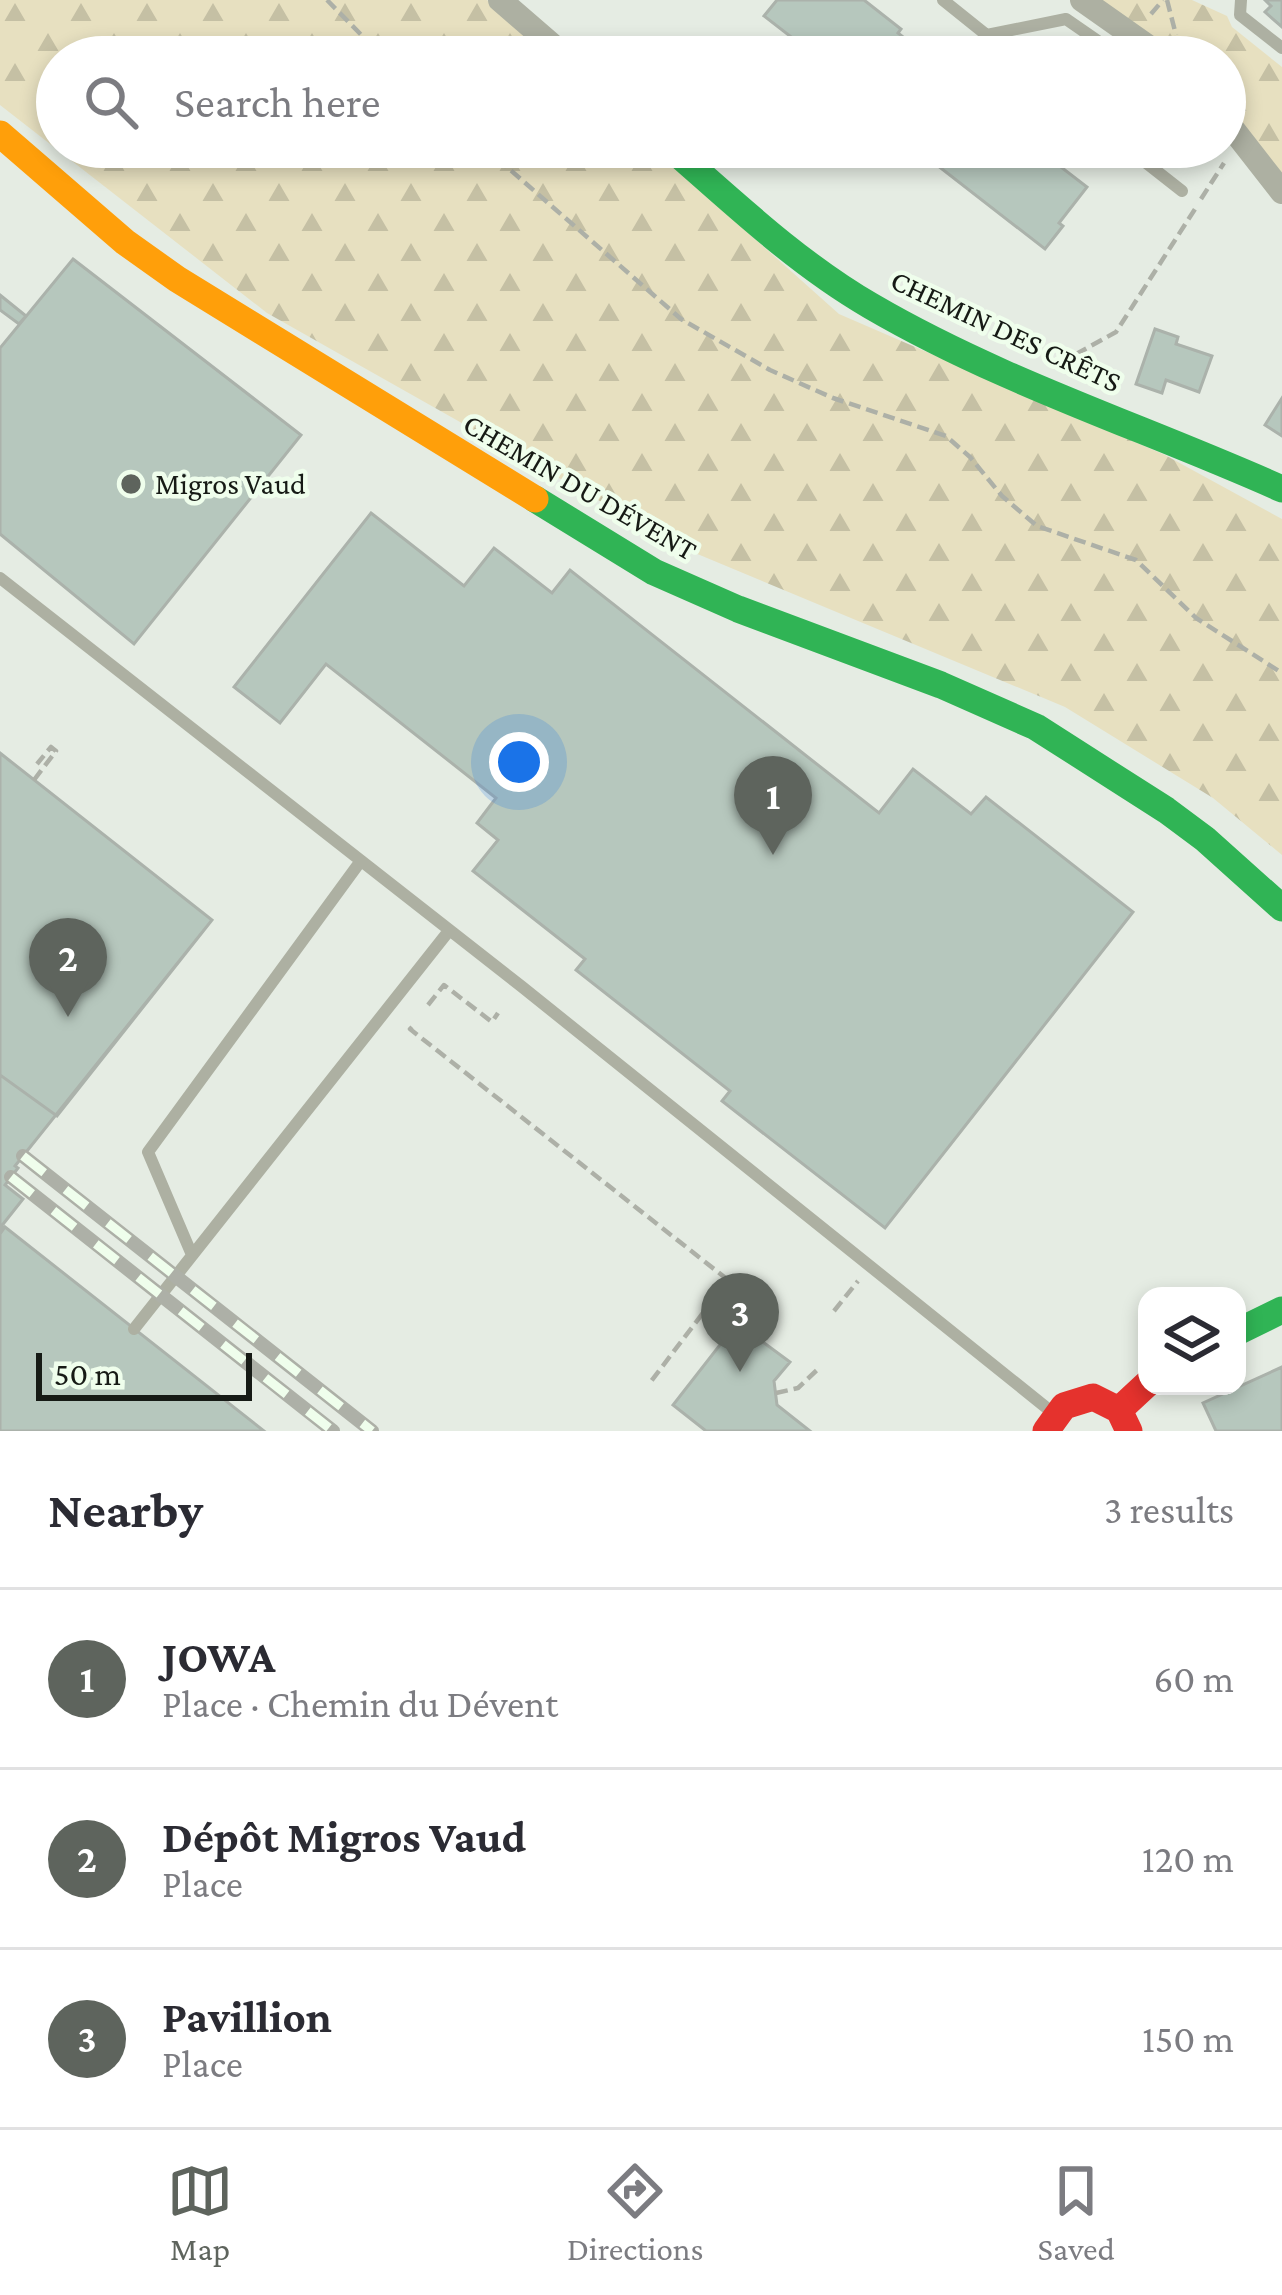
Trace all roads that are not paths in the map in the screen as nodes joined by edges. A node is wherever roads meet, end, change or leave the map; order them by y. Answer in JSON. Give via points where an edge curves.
{"nodes":[{"id":1,"x":500,"y":0,"type":"edge"},
{"id":2,"x":943,"y":0,"type":"edge"},
{"id":3,"x":1082,"y":0,"type":"edge"},
{"id":4,"x":1241,"y":0,"type":"edge"},
{"id":5,"x":987,"y":35,"type":"joint"},
{"id":6,"x":542,"y":36,"type":"edge"},
{"id":7,"x":1091,"y":36,"type":"edge"},
{"id":8,"x":1148,"y":36,"type":"edge"},
{"id":9,"x":1282,"y":48,"type":"edge"},
{"id":10,"x":0,"y":134,"type":"edge"},
{"id":11,"x":1246,"y":146,"type":"edge"},
{"id":12,"x":36,"y":165,"type":"edge"},
{"id":13,"x":39,"y":168,"type":"edge"},
{"id":14,"x":695,"y":168,"type":"edge"},
{"id":15,"x":1153,"y":168,"type":"edge"},
{"id":16,"x":1182,"y":191,"type":"dead end"},
{"id":17,"x":1282,"y":192,"type":"edge"},
{"id":18,"x":1282,"y":490,"type":"edge"},
{"id":19,"x":0,"y":578,"type":"edge"},
{"id":20,"x":360,"y":862,"type":"junction"},
{"id":21,"x":1282,"y":908,"type":"edge"},
{"id":22,"x":448,"y":932,"type":"junction"},
{"id":23,"x":192,"y":1255,"type":"junction"},
{"id":24,"x":1282,"y":1310,"type":"edge"},
{"id":25,"x":1246,"y":1328,"type":"edge"},
{"id":26,"x":134,"y":1329,"type":"dead end"},
{"id":27,"x":1140,"y":1395,"type":"edge"},
{"id":28,"x":1124,"y":1421,"type":"edge"},
{"id":29,"x":1050,"y":1422,"type":"edge"}],
"edges":[{"from":1,"to":6,"type":"street"},
{"from":2,"to":5,"type":"lane"},
{"from":3,"to":8,"type":"street"},
{"from":4,"to":9,"type":"lane","via":[[1240,15]]},
{"from":5,"to":7,"type":"lane","via":[[1066,19]]},
{"from":10,"to":12,"type":"street","name":"CHEMIN DU DÉVENT"},
{"from":11,"to":17,"type":"street"},
{"from":13,"to":21,"type":"street","name":"CHEMIN DU DÉVENT","via":[[177,279],[565,520],[693,591],[1036,727],[1179,820]]},
{"from":14,"to":18,"type":"street","name":"CHEMIN DES CRÊTS","via":[[814,270],[928,337]]},
{"from":15,"to":16,"type":"lane"},
{"from":19,"to":20,"type":"lane"},
{"from":20,"to":22,"type":"lane"},
{"from":20,"to":23,"type":"lane","via":[[148,1152]]},
{"from":22,"to":23,"type":"lane"},
{"from":22,"to":29,"type":"lane","via":[[853,1249]]},
{"from":23,"to":26,"type":"lane"},
{"from":24,"to":25,"type":"street"},
{"from":27,"to":28,"type":"street"},
{"from":28,"to":29,"type":"street","via":[[1107,1402],[1078,1398]]}]}
